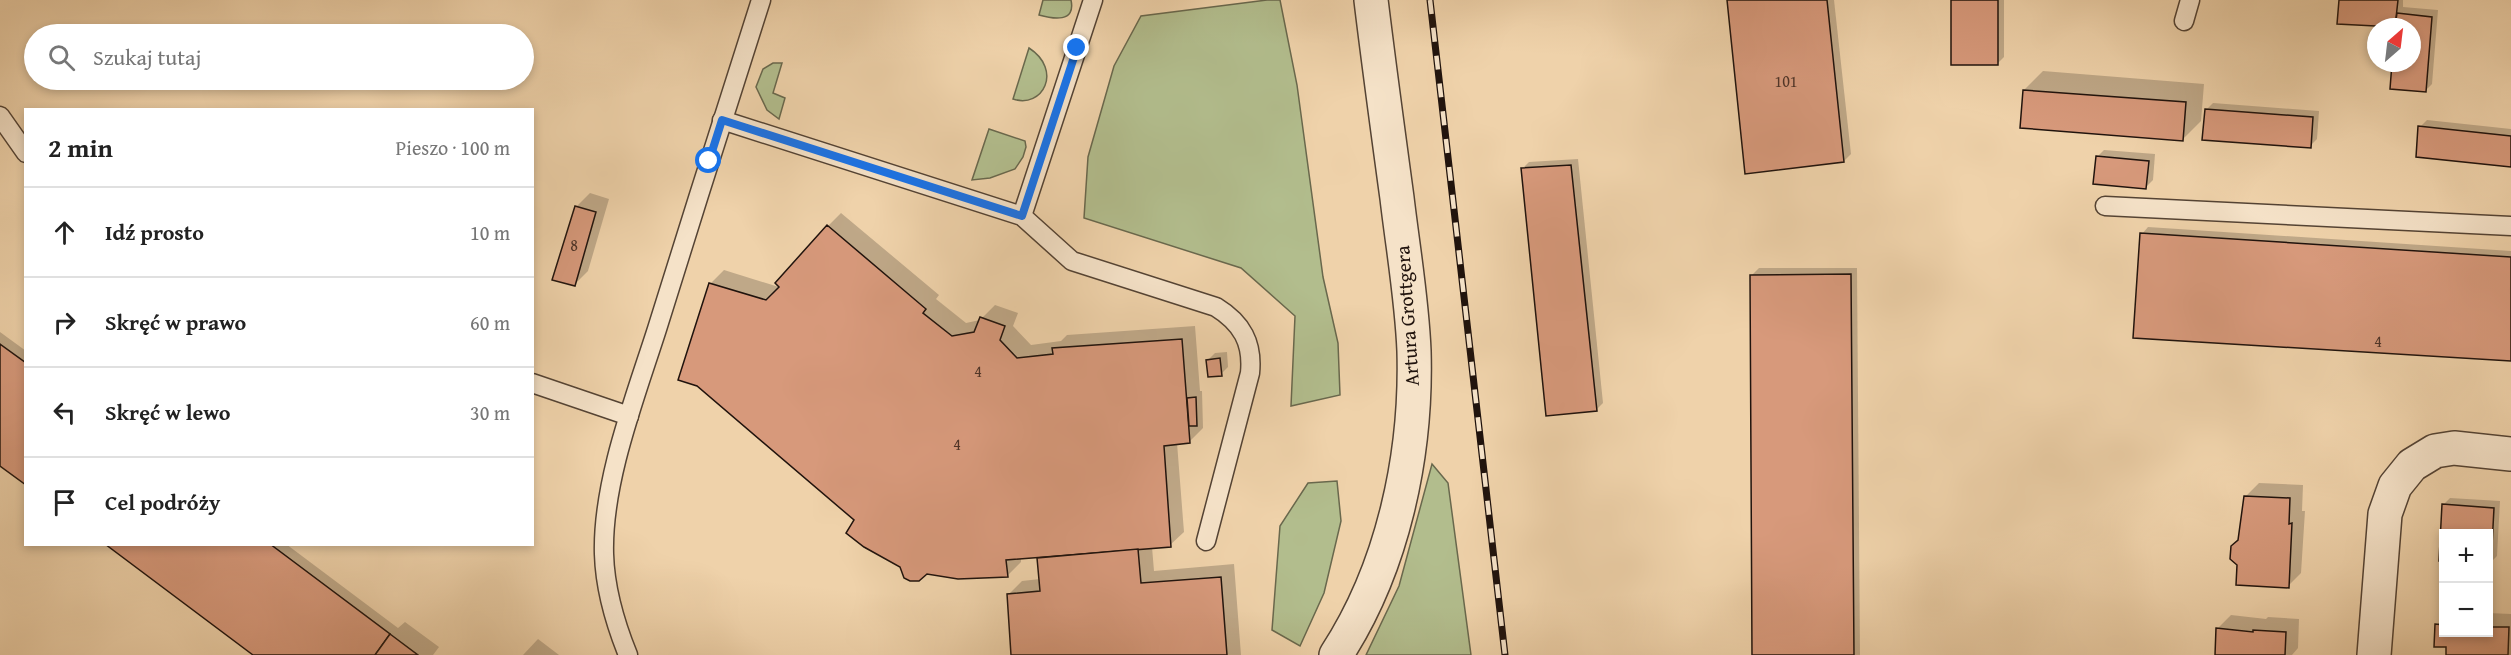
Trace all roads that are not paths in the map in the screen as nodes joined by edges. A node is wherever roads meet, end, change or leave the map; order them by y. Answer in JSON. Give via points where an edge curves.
{"nodes":[{"id":1,"x":761,"y":0,"type":"edge"},
{"id":2,"x":1093,"y":0,"type":"edge"},
{"id":3,"x":1371,"y":0,"type":"edge"},
{"id":4,"x":2190,"y":0,"type":"edge"},
{"id":5,"x":2184,"y":21,"type":"dead end"},
{"id":6,"x":0,"y":116,"type":"edge"},
{"id":7,"x":722,"y":120,"type":"junction"},
{"id":8,"x":24,"y":150,"type":"edge"},
{"id":9,"x":2105,"y":206,"type":"dead end"},
{"id":10,"x":1022,"y":216,"type":"junction"},
{"id":11,"x":2511,"y":226,"type":"edge"},
{"id":12,"x":534,"y":384,"type":"edge"},
{"id":13,"x":629,"y":416,"type":"junction"},
{"id":14,"x":2511,"y":453,"type":"edge"},
{"id":15,"x":1206,"y":541,"type":"dead end"},
{"id":16,"x":628,"y":655,"type":"edge"},
{"id":17,"x":1336,"y":655,"type":"edge"},
{"id":18,"x":2374,"y":655,"type":"edge"}],
"edges":[{"from":1,"to":7,"type":"lane"},
{"from":2,"to":10,"type":"lane"},
{"from":3,"to":17,"type":"street","name":"Artura Grottgera","via":[[1409,296],[1413,403],[1408,455],[1396,511],[1369,588]]},
{"from":4,"to":5,"type":"lane"},
{"from":6,"to":8,"type":"lane"},
{"from":7,"to":10,"type":"lane"},
{"from":7,"to":13,"type":"lane"},
{"from":9,"to":11,"type":"lane"},
{"from":10,"to":15,"type":"lane","via":[[1072,261],[1216,307],[1229,315],[1245,334],[1250,373]]},
{"from":12,"to":13,"type":"lane"},
{"from":13,"to":16,"type":"lane","via":[[606,512],[604,554],[608,592]]},
{"from":14,"to":18,"type":"street","via":[[2454,448],[2435,452],[2412,465],[2395,486],[2385,514]]}]}
